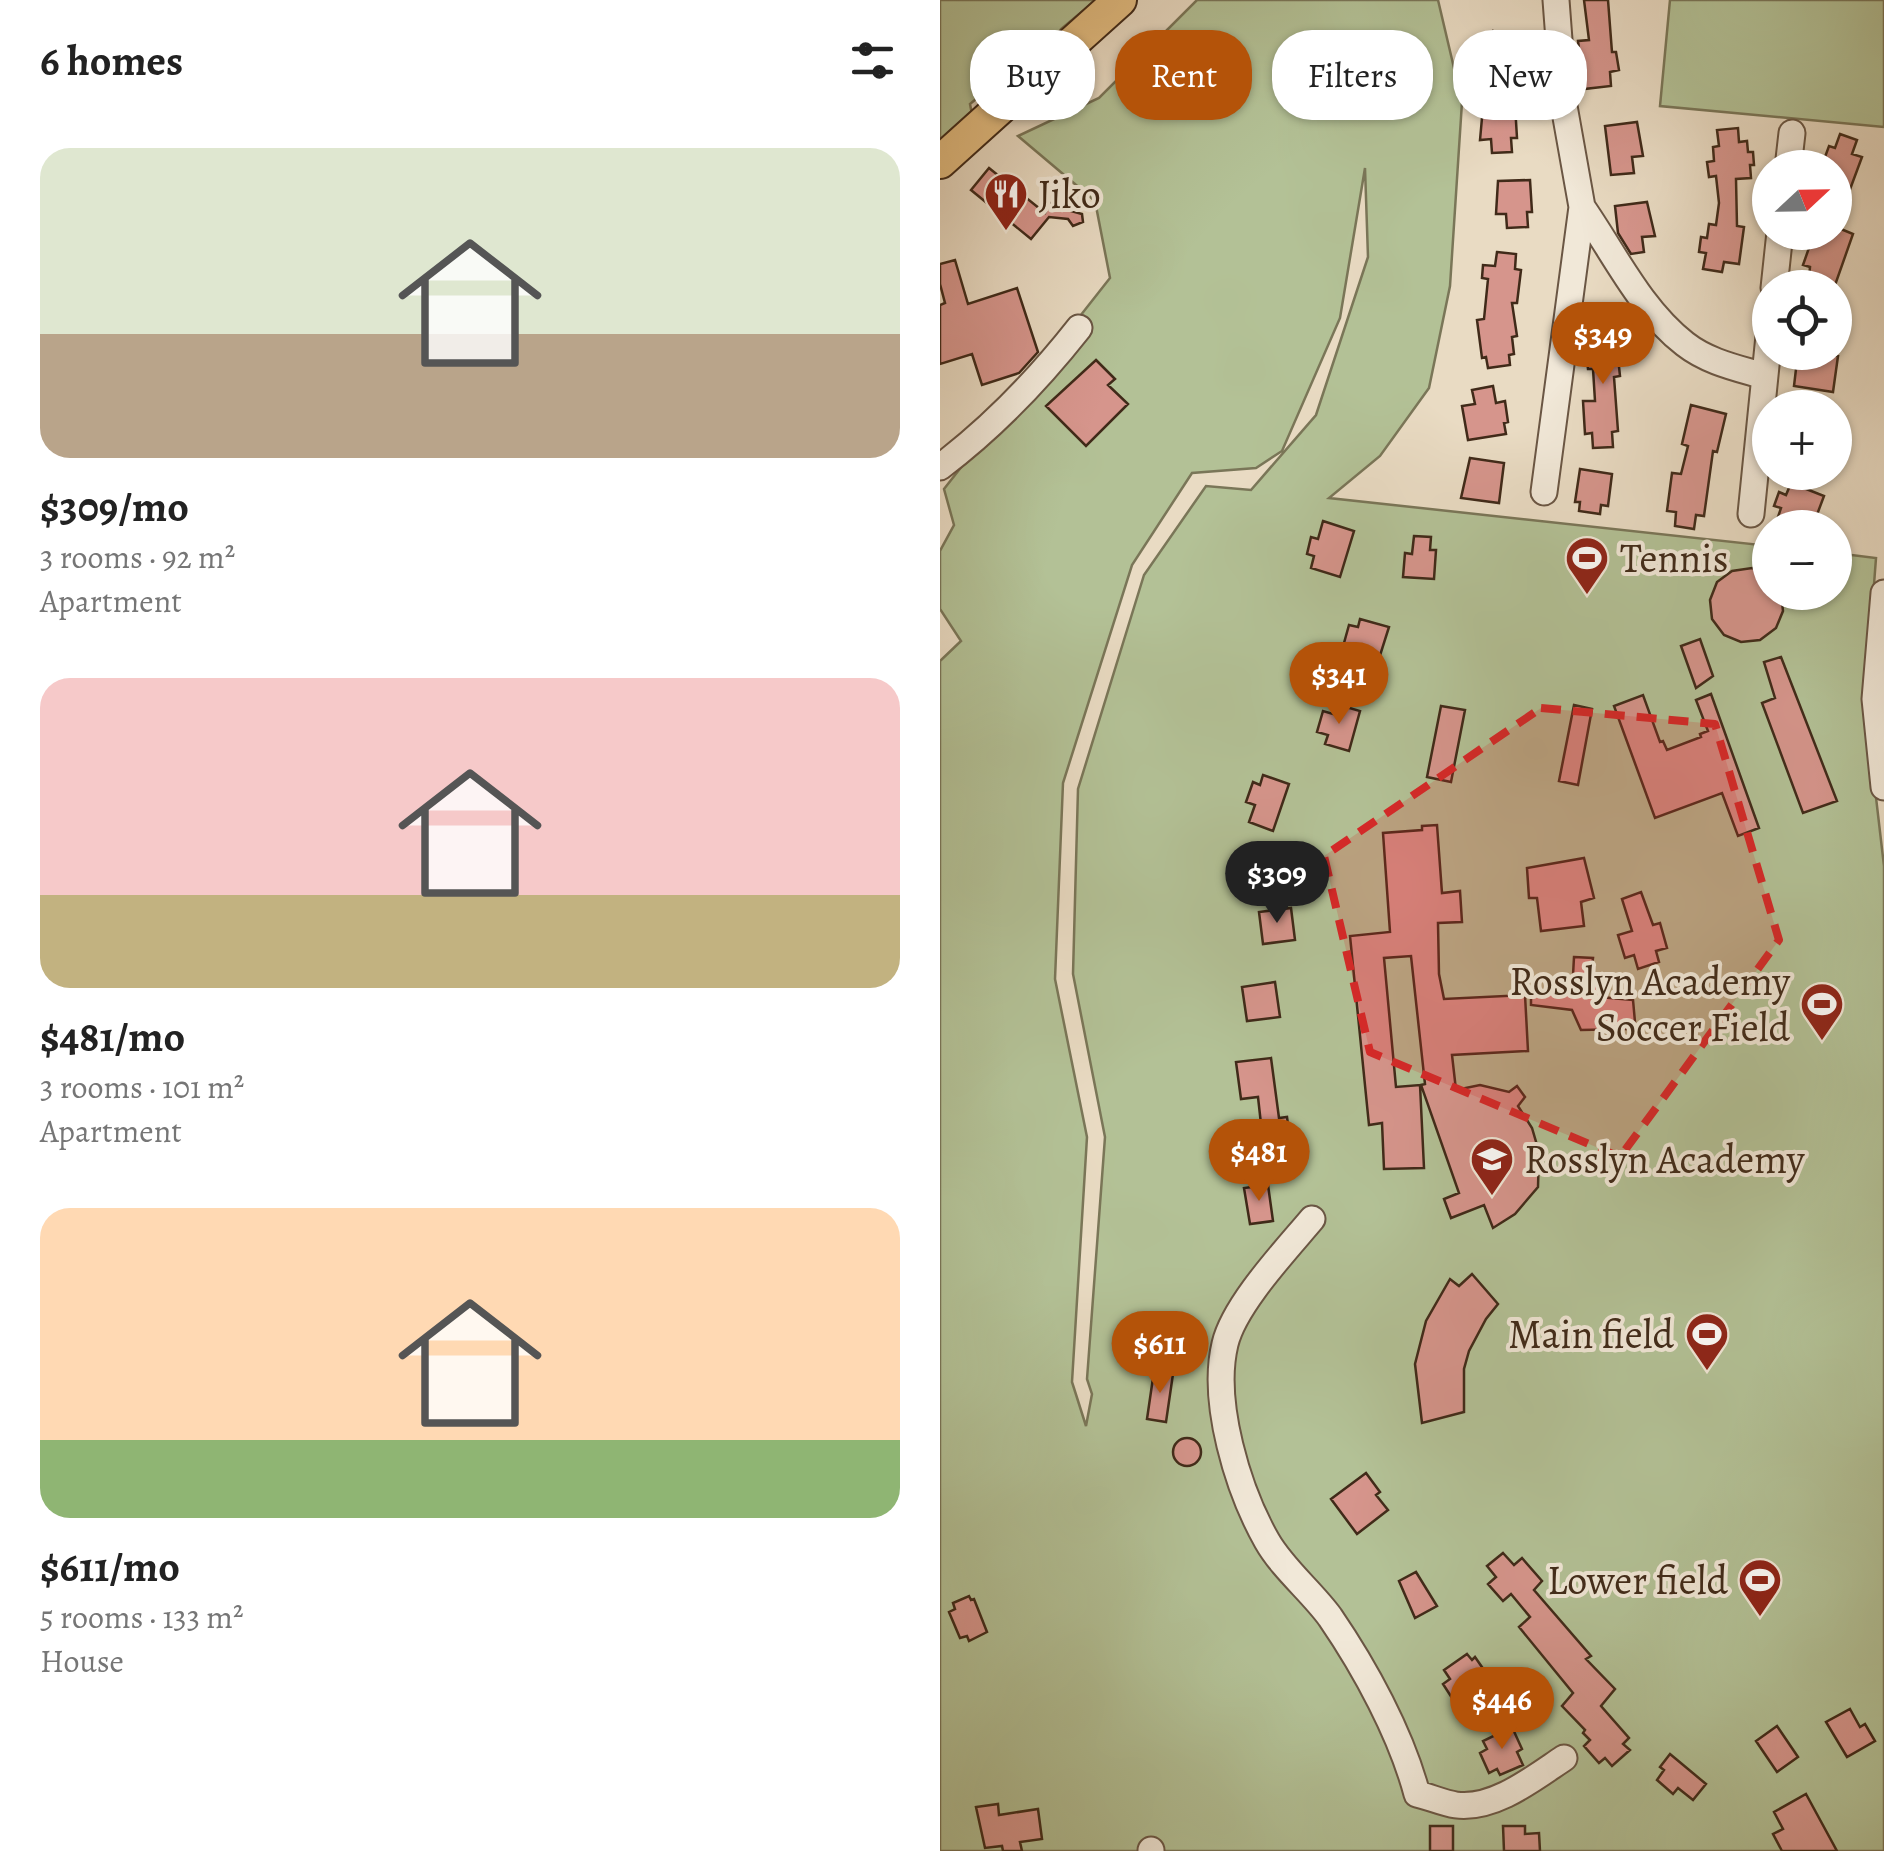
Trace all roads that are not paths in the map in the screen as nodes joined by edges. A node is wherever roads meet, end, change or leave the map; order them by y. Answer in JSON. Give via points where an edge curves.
{"nodes":[{"id":1,"x":1120,"y":0,"type":"edge"},
{"id":2,"x":1556,"y":0,"type":"edge"},
{"id":3,"x":1792,"y":133,"type":"dead end"},
{"id":4,"x":1790,"y":150,"type":"edge"},
{"id":5,"x":940,"y":162,"type":"edge"},
{"id":6,"x":1582,"y":207,"type":"junction"},
{"id":7,"x":1079,"y":328,"type":"dead end"},
{"id":8,"x":1765,"y":370,"type":"edge"},
{"id":9,"x":1764,"y":376,"type":"junction"},
{"id":10,"x":940,"y":467,"type":"edge"},
{"id":11,"x":1544,"y":492,"type":"dead end"},
{"id":12,"x":1750,"y":514,"type":"dead end"},
{"id":13,"x":1884,"y":592,"type":"edge"},
{"id":14,"x":1884,"y":786,"type":"edge"},
{"id":15,"x":1312,"y":1220,"type":"dead end"},
{"id":16,"x":1564,"y":1758,"type":"dead end"}],
"edges":[{"from":1,"to":5,"type":"main road"},
{"from":2,"to":6,"type":"street","via":[[1564,106]]},
{"from":3,"to":4,"type":"street"},
{"from":6,"to":9,"type":"street","via":[[1634,287],[1686,345]]},
{"from":6,"to":11,"type":"street"},
{"from":7,"to":10,"type":"street","via":[[1046,370]]},
{"from":8,"to":9,"type":"street"},
{"from":9,"to":12,"type":"street"},
{"from":13,"to":14,"type":"street","via":[[1876,698]]},
{"from":15,"to":16,"type":"street","via":[[1271,1267],[1225,1342],[1222,1394],[1234,1461],[1268,1542],[1356,1658],[1407,1754],[1418,1794],[1458,1805],[1485,1803]]}]}
